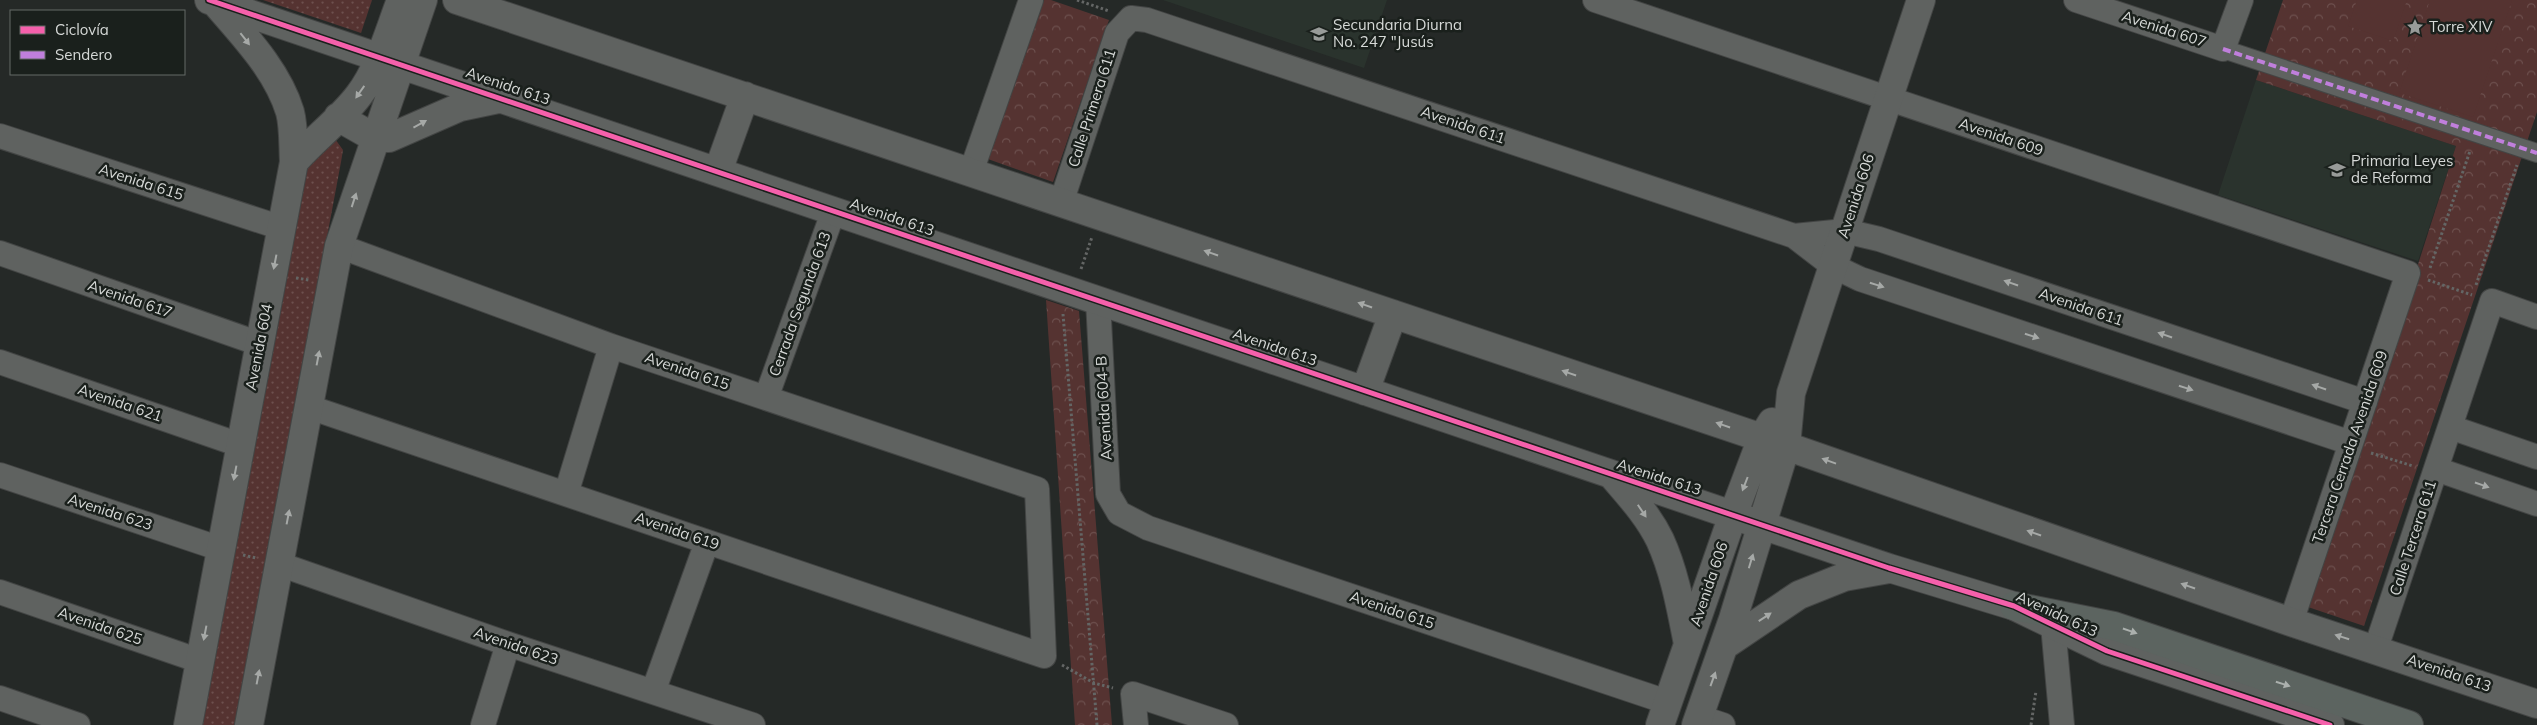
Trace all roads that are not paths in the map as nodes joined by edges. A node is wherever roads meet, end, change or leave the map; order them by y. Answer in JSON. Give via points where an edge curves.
{"nodes":[{"id":1,"x":401,"y":0,"type":"edge"},
{"id":2,"x":423,"y":0,"type":"edge"},
{"id":3,"x":457,"y":0,"type":"edge"},
{"id":4,"x":1030,"y":0,"type":"edge"},
{"id":5,"x":1595,"y":0,"type":"edge"},
{"id":6,"x":1921,"y":0,"type":"edge"},
{"id":7,"x":2076,"y":0,"type":"edge"},
{"id":8,"x":2241,"y":0,"type":"edge"},
{"id":9,"x":212,"y":1,"type":"edge"},
{"id":10,"x":1131,"y":18,"type":"joint"},
{"id":11,"x":2223,"y":49,"type":"junction"},
{"id":12,"x":390,"y":60,"type":"junction"},
{"id":13,"x":745,"y":96,"type":"junction"},
{"id":14,"x":504,"y":98,"type":"junction"},
{"id":15,"x":1888,"y":99,"type":"junction"},
{"id":16,"x":338,"y":117,"type":"junction"},
{"id":17,"x":0,"y":136,"type":"edge"},
{"id":18,"x":375,"y":138,"type":"junction"},
{"id":19,"x":2537,"y":153,"type":"edge"},
{"id":20,"x":294,"y":162,"type":"junction"},
{"id":21,"x":718,"y":171,"type":"junction"},
{"id":22,"x":971,"y":172,"type":"junction"},
{"id":23,"x":1060,"y":203,"type":"junction"},
{"id":24,"x":834,"y":210,"type":"junction"},
{"id":25,"x":282,"y":228,"type":"junction"},
{"id":26,"x":1845,"y":230,"type":"junction"},
{"id":27,"x":1794,"y":236,"type":"junction"},
{"id":28,"x":339,"y":246,"type":"junction"},
{"id":29,"x":0,"y":253,"type":"edge"},
{"id":30,"x":1833,"y":266,"type":"junction"},
{"id":31,"x":2408,"y":273,"type":"joint"},
{"id":32,"x":1086,"y":296,"type":"junction"},
{"id":33,"x":1393,"y":314,"type":"junction"},
{"id":34,"x":2537,"y":317,"type":"edge"},
{"id":35,"x":260,"y":344,"type":"junction"},
{"id":36,"x":610,"y":346,"type":"junction"},
{"id":37,"x":0,"y":362,"type":"edge"},
{"id":38,"x":1365,"y":391,"type":"junction"},
{"id":39,"x":766,"y":398,"type":"junction"},
{"id":40,"x":2365,"y":402,"type":"junction"},
{"id":41,"x":309,"y":407,"type":"junction"},
{"id":42,"x":2450,"y":427,"type":"junction"},
{"id":43,"x":1774,"y":442,"type":"junction"},
{"id":44,"x":240,"y":445,"type":"junction"},
{"id":45,"x":2360,"y":448,"type":"junction"},
{"id":46,"x":2537,"y":457,"type":"edge"},
{"id":47,"x":2425,"y":468,"type":"junction"},
{"id":48,"x":1610,"y":474,"type":"junction"},
{"id":49,"x":0,"y":475,"type":"edge"},
{"id":50,"x":566,"y":494,"type":"junction"},
{"id":51,"x":2537,"y":504,"type":"edge"},
{"id":52,"x":1119,"y":513,"type":"joint"},
{"id":53,"x":1733,"y":515,"type":"junction"},
{"id":54,"x":1763,"y":524,"type":"junction"},
{"id":55,"x":707,"y":542,"type":"junction"},
{"id":56,"x":221,"y":548,"type":"junction"},
{"id":57,"x":279,"y":564,"type":"junction"},
{"id":58,"x":1889,"y":568,"type":"junction"},
{"id":59,"x":0,"y":592,"type":"edge"},
{"id":60,"x":2014,"y":606,"type":"junction"},
{"id":61,"x":1700,"y":609,"type":"junction"},
{"id":62,"x":1733,"y":619,"type":"junction"},
{"id":63,"x":2292,"y":622,"type":"junction"},
{"id":64,"x":2053,"y":625,"type":"junction"},
{"id":65,"x":508,"y":644,"type":"junction"},
{"id":66,"x":1725,"y":645,"type":"junction"},
{"id":67,"x":1688,"y":646,"type":"junction"},
{"id":68,"x":2376,"y":648,"type":"junction"},
{"id":69,"x":1044,"y":656,"type":"joint"},
{"id":70,"x":200,"y":660,"type":"junction"},
{"id":71,"x":653,"y":692,"type":"junction"},
{"id":72,"x":0,"y":698,"type":"edge"},
{"id":73,"x":2537,"y":704,"type":"edge"},
{"id":74,"x":1664,"y":714,"type":"edge"},
{"id":75,"x":1706,"y":722,"type":"edge"},
{"id":76,"x":255,"y":723,"type":"edge"},
{"id":77,"x":78,"y":725,"type":"edge"},
{"id":78,"x":188,"y":725,"type":"edge"},
{"id":79,"x":483,"y":725,"type":"edge"},
{"id":80,"x":753,"y":725,"type":"edge"},
{"id":81,"x":1136,"y":725,"type":"edge"},
{"id":82,"x":1226,"y":725,"type":"edge"},
{"id":83,"x":2062,"y":725,"type":"edge"},
{"id":84,"x":2330,"y":725,"type":"edge"},
{"id":85,"x":2409,"y":725,"type":"edge"}],
"edges":[{"from":1,"to":12,"type":"street"},
{"from":2,"to":12,"type":"street"},
{"from":3,"to":13,"type":"street","name":"Avenida 613"},
{"from":4,"to":22,"type":"street"},
{"from":5,"to":15,"type":"street","name":"Avenida 609"},
{"from":6,"to":15,"type":"street","name":"Avenida 606"},
{"from":7,"to":11,"type":"street","name":"Avenida 607"},
{"from":8,"to":11,"type":"street"},
{"from":9,"to":12,"type":"street","name":"Avenida 613"},
{"from":9,"to":20,"type":"street","name":"Avenida 604","one_way":true,"via":[[279,84],[290,113]]},
{"from":10,"to":23,"type":"street","name":"Calle Primera 611","via":[[1117,33]]},
{"from":10,"to":27,"type":"street","name":"Avenida 611","via":[[1147,20]]},
{"from":11,"to":19,"type":"street"},
{"from":12,"to":14,"type":"street","name":"Avenida 613"},
{"from":12,"to":16,"type":"street","one_way":true},
{"from":12,"to":18,"type":"street"},
{"from":13,"to":21,"type":"street"},
{"from":13,"to":22,"type":"street","name":"Avenida 613"},
{"from":18,"to":14,"type":"street","one_way":true,"via":[[389,138],[460,107]]},
{"from":14,"to":21,"type":"street","name":"Avenida 613"},
{"from":15,"to":26,"type":"street","name":"Avenida 606"},
{"from":15,"to":31,"type":"street","name":"Avenida 609"},
{"from":16,"to":18,"type":"street"},
{"from":16,"to":20,"type":"street"},
{"from":17,"to":25,"type":"street","name":"Avenida 615"},
{"from":28,"to":18,"type":"street","one_way":true},
{"from":20,"to":25,"type":"street","name":"Avenida 604"},
{"from":21,"to":24,"type":"street","name":"Avenida 613"},
{"from":22,"to":23,"type":"street","name":"Avenida 613"},
{"from":33,"to":23,"type":"street","name":"Avenida 613","one_way":true},
{"from":24,"to":32,"type":"street","name":"Avenida 613"},
{"from":24,"to":39,"type":"street","name":"Cerrada Segunda 613"},
{"from":25,"to":35,"type":"street","name":"Avenida 604","one_way":true},
{"from":26,"to":27,"type":"street","name":"Avenida 611"},
{"from":26,"to":30,"type":"street","name":"Avenida 606"},
{"from":40,"to":26,"type":"street","name":"Avenida 611","one_way":true},
{"from":27,"to":30,"type":"street","name":"Avenida 611"},
{"from":28,"to":36,"type":"street","name":"Avenida 615"},
{"from":41,"to":28,"type":"street","one_way":true},
{"from":29,"to":35,"type":"street","name":"Avenida 617"},
{"from":30,"to":43,"type":"street","name":"Avenida 606"},
{"from":30,"to":45,"type":"street","name":"Avenida 611","one_way":true,"via":[[1860,279]]},
{"from":31,"to":40,"type":"street","name":"Tercera Cerrada Avenida 609"},
{"from":32,"to":38,"type":"street","name":"Avenida 613"},
{"from":32,"to":52,"type":"street","name":"Avenida 604-B","via":[[1108,494]]},
{"from":33,"to":38,"type":"street"},
{"from":43,"to":33,"type":"street","name":"Avenida 613","one_way":true},
{"from":34,"to":42,"type":"street","name":"Calle Tercera 611","via":[[2492,302]]},
{"from":35,"to":44,"type":"street","name":"Avenida 604"},
{"from":36,"to":39,"type":"street","name":"Avenida 615"},
{"from":36,"to":50,"type":"street"},
{"from":37,"to":44,"type":"street","name":"Avenida 621"},
{"from":38,"to":48,"type":"street","name":"Avenida 613"},
{"from":39,"to":69,"type":"street","name":"Avenida 615","via":[[1037,489]]},
{"from":40,"to":45,"type":"street","name":"Tercera Cerrada Avenida 609"},
{"from":41,"to":50,"type":"street","name":"Avenida 619"},
{"from":57,"to":41,"type":"street","one_way":true},
{"from":42,"to":46,"type":"street"},
{"from":42,"to":47,"type":"street","name":"Calle Tercera 611"},
{"from":43,"to":53,"type":"street","name":"Avenida 606","one_way":true},
{"from":43,"to":54,"type":"street","name":"Avenida 606"},
{"from":63,"to":43,"type":"street","name":"Avenida 613","one_way":true},
{"from":44,"to":56,"type":"street","name":"Avenida 604","one_way":true},
{"from":45,"to":63,"type":"street","name":"Tercera Cerrada Avenida 609"},
{"from":47,"to":51,"type":"street","one_way":true},
{"from":47,"to":68,"type":"street","name":"Calle Tercera 611"},
{"from":48,"to":53,"type":"street","name":"Avenida 613"},
{"from":48,"to":67,"type":"street","one_way":true,"via":[[1639,506],[1659,539],[1671,569]]},
{"from":49,"to":56,"type":"street","name":"Avenida 623"},
{"from":50,"to":55,"type":"street","name":"Avenida 619"},
{"from":52,"to":74,"type":"street","name":"Avenida 615","via":[[1148,528]]},
{"from":53,"to":54,"type":"street","name":"Avenida 613"},
{"from":53,"to":61,"type":"street","name":"Avenida 606"},
{"from":54,"to":58,"type":"street","name":"Avenida 613"},
{"from":62,"to":54,"type":"street","name":"Avenida 606","one_way":true},
{"from":55,"to":69,"type":"street","name":"Avenida 619"},
{"from":55,"to":71,"type":"street"},
{"from":56,"to":70,"type":"street","name":"Avenida 604","one_way":true},
{"from":57,"to":65,"type":"street","name":"Avenida 623"},
{"from":76,"to":57,"type":"street","one_way":true},
{"from":58,"to":60,"type":"street","name":"Avenida 613"},
{"from":66,"to":58,"type":"street","one_way":true,"via":[[1799,595],[1844,577]]},
{"from":59,"to":70,"type":"street","name":"Avenida 625"},
{"from":60,"to":64,"type":"street","name":"Avenida 613"},
{"from":60,"to":85,"type":"highway","one_way":true,"via":[[2114,626]]},
{"from":61,"to":62,"type":"street"},
{"from":61,"to":67,"type":"street","name":"Avenida 606"},
{"from":62,"to":66,"type":"street","name":"Avenida 606"},
{"from":68,"to":63,"type":"street","name":"Avenida 613","one_way":true},
{"from":64,"to":83,"type":"street"},
{"from":64,"to":84,"type":"street","name":"Avenida 613","via":[[2107,651]]},
{"from":65,"to":71,"type":"street","name":"Avenida 623"},
{"from":65,"to":79,"type":"street"},
{"from":75,"to":66,"type":"street","name":"Avenida 606","one_way":true},
{"from":67,"to":74,"type":"street","name":"Avenida 606"},
{"from":68,"to":73,"type":"street","name":"Avenida 613"},
{"from":70,"to":78,"type":"street","name":"Avenida 604"},
{"from":71,"to":80,"type":"street","name":"Avenida 623"},
{"from":72,"to":77,"type":"street"},
{"from":81,"to":82,"type":"street","via":[[1133,694]]}]}
